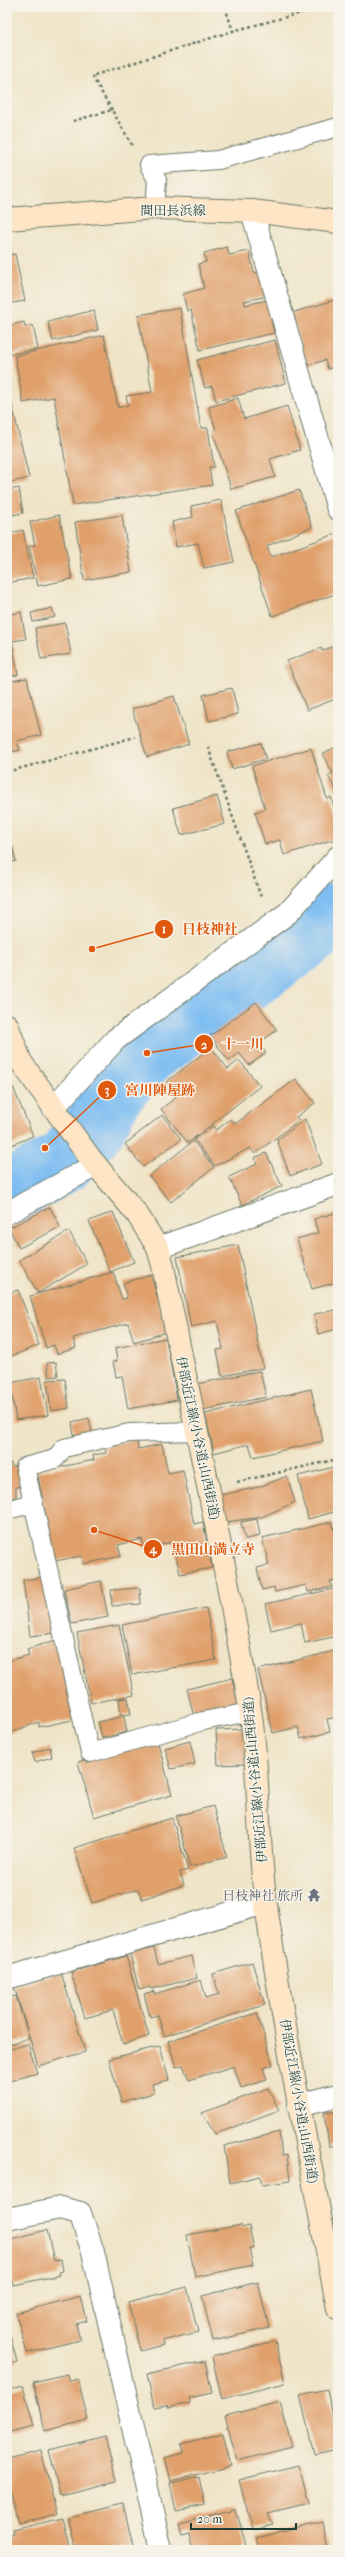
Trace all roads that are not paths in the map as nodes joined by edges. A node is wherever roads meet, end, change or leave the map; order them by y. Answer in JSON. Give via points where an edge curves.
{"nodes":[{"id":1,"x":338,"y":127,"type":"edge"},
{"id":2,"x":155,"y":208,"type":"junction"},
{"id":3,"x":252,"y":211,"type":"junction"},
{"id":4,"x":7,"y":219,"type":"edge"},
{"id":5,"x":338,"y":222,"type":"edge"},
{"id":6,"x":338,"y":509,"type":"edge"},
{"id":7,"x":338,"y":857,"type":"edge"},
{"id":8,"x":7,"y":1025,"type":"edge"},
{"id":9,"x":53,"y":1108,"type":"junction"},
{"id":10,"x":93,"y":1162,"type":"junction"},
{"id":11,"x":338,"y":1184,"type":"edge"},
{"id":12,"x":7,"y":1213,"type":"edge"},
{"id":13,"x":158,"y":1248,"type":"junction"},
{"id":14,"x":195,"y":1431,"type":"junction"},
{"id":15,"x":34,"y":1503,"type":"junction"},
{"id":16,"x":7,"y":1510,"type":"edge"},
{"id":17,"x":250,"y":1712,"type":"junction"},
{"id":18,"x":265,"y":1903,"type":"junction"},
{"id":19,"x":7,"y":1978,"type":"edge"},
{"id":20,"x":338,"y":2095,"type":"edge"},
{"id":21,"x":298,"y":2105,"type":"junction"},
{"id":22,"x":7,"y":2219,"type":"edge"},
{"id":23,"x":338,"y":2308,"type":"edge"},
{"id":24,"x":162,"y":2550,"type":"edge"}],
"edges":[{"from":1,"to":2,"type":"lane","via":[[218,160],[150,165],[157,180]]},
{"from":2,"to":3,"type":"main road","name":"間田長浜線"},
{"from":2,"to":4,"type":"main road","name":"間田長浜線"},
{"from":3,"to":5,"type":"main road","name":"間田長浜線"},
{"from":3,"to":6,"type":"street"},
{"from":7,"to":9,"type":"street","via":[[288,913],[116,1039]]},
{"from":8,"to":9,"type":"main road","name":"伊部近江線(小谷道;山西街道)","via":[[21,1062]]},
{"from":9,"to":10,"type":"main road","name":"伊部近江線(小谷道;山西街道)"},
{"from":10,"to":12,"type":"street"},
{"from":10,"to":13,"type":"main road","name":"伊部近江線(小谷道;山西街道)","via":[[137,1214]]},
{"from":11,"to":13,"type":"street"},
{"from":13,"to":14,"type":"main road","name":"伊部近江線(小谷道;山西街道)"},
{"from":14,"to":15,"type":"lane","via":[[129,1433],[64,1448],[55,1459],[25,1467]]},
{"from":14,"to":17,"type":"main road","name":"伊部近江線(小谷道;山西街道)","via":[[209,1488]]},
{"from":15,"to":16,"type":"lane"},
{"from":15,"to":17,"type":"lane","via":[[90,1752],[203,1721]]},
{"from":17,"to":18,"type":"main road","name":"伊部近江線(小谷道;山西街道)"},
{"from":18,"to":19,"type":"street"},
{"from":18,"to":21,"type":"main road","name":"伊部近江線(小谷道;山西街道)"},
{"from":20,"to":21,"type":"street"},
{"from":21,"to":23,"type":"main road","name":"伊部近江線(小谷道;山西街道)"},
{"from":22,"to":24,"type":"street","via":[[60,2208],[80,2213],[93,2252]]}]}
